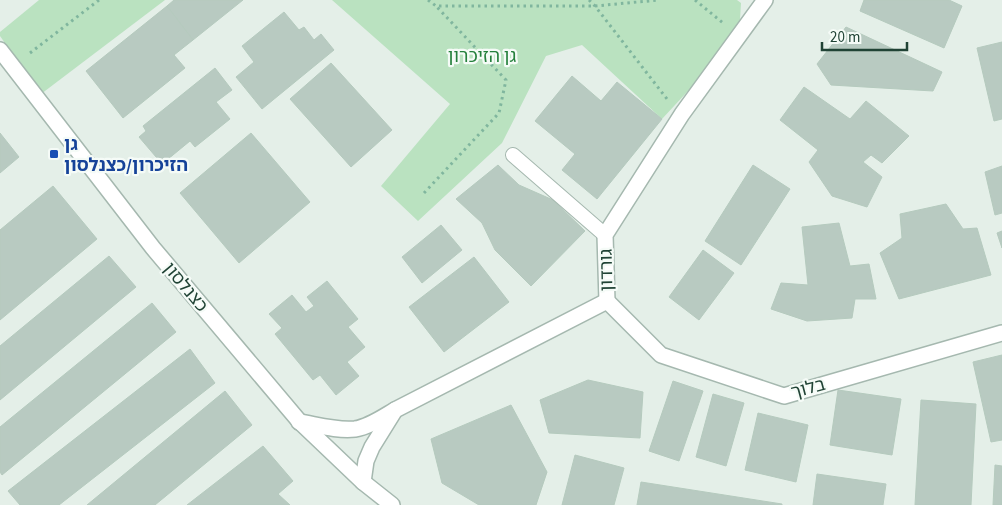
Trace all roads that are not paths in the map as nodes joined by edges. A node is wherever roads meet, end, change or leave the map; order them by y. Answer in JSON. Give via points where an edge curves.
{"nodes":[{"id":1,"x":765,"y":0,"type":"edge"},
{"id":2,"x":0,"y":50,"type":"edge"},
{"id":3,"x":513,"y":154,"type":"dead end"},
{"id":4,"x":605,"y":235,"type":"junction"},
{"id":5,"x":607,"y":300,"type":"junction"},
{"id":6,"x":1002,"y":333,"type":"edge"},
{"id":7,"x":395,"y":410,"type":"junction"},
{"id":8,"x":299,"y":422,"type":"junction"},
{"id":9,"x":363,"y":482,"type":"junction"},
{"id":10,"x":392,"y":505,"type":"edge"}],
"edges":[{"from":1,"to":4,"type":"street","name":"גורדון","via":[[682,114]]},
{"from":2,"to":8,"type":"street","name":"כצנלסון","via":[[153,248]]},
{"from":3,"to":4,"type":"lane"},
{"from":4,"to":5,"type":"street","name":"גורדון"},
{"from":5,"to":6,"type":"street","name":"בלוך","via":[[660,355],[784,396]]},
{"from":5,"to":7,"type":"street","name":"גורדון"},
{"from":7,"to":8,"type":"street","name":"גורדון","via":[[356,429]]},
{"from":7,"to":9,"type":"street","via":[[372,447]]},
{"from":8,"to":9,"type":"street","name":"כצנלסון"},
{"from":9,"to":10,"type":"street","name":"כצנלסון"}]}
